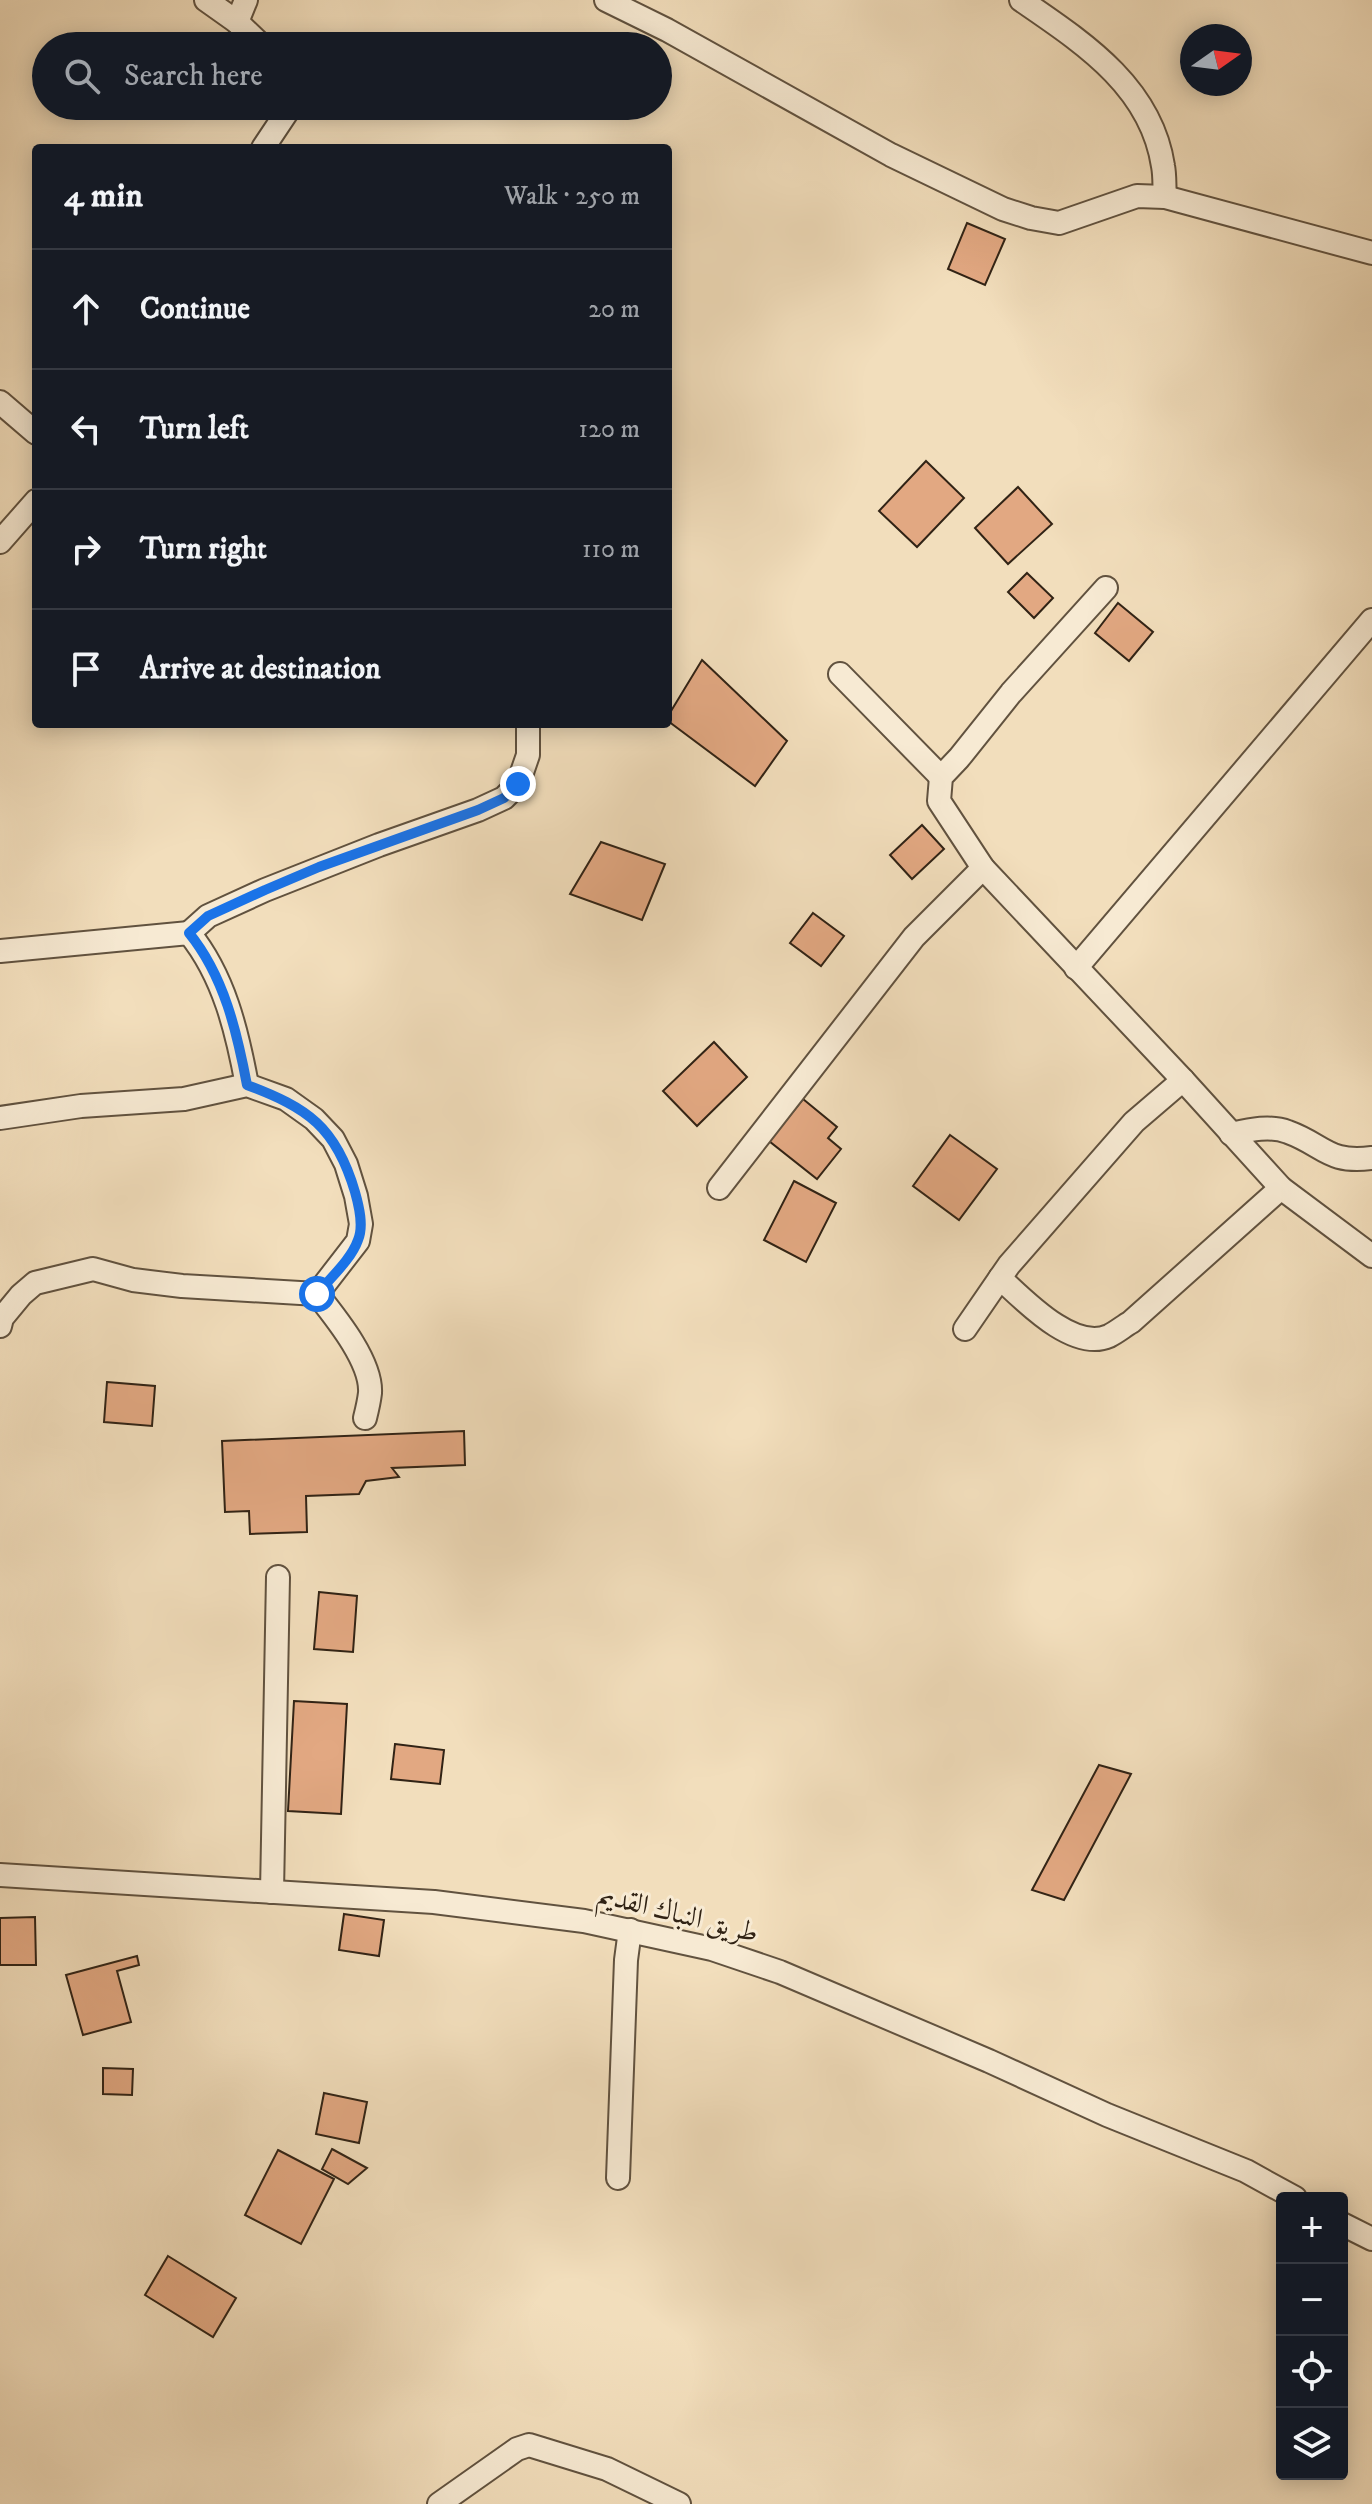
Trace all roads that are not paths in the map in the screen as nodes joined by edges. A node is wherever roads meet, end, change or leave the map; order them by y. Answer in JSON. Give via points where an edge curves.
{"nodes":[{"id":1,"x":206,"y":0,"type":"edge"},
{"id":2,"x":246,"y":0,"type":"edge"},
{"id":3,"x":606,"y":0,"type":"edge"},
{"id":4,"x":1021,"y":0,"type":"edge"},
{"id":5,"x":237,"y":22,"type":"junction"},
{"id":6,"x":247,"y":32,"type":"edge"},
{"id":7,"x":671,"y":32,"type":"edge"},
{"id":8,"x":672,"y":33,"type":"edge"},
{"id":9,"x":282,"y":120,"type":"edge"},
{"id":10,"x":266,"y":144,"type":"edge"},
{"id":11,"x":1165,"y":197,"type":"junction"},
{"id":12,"x":1372,"y":253,"type":"edge"},
{"id":13,"x":0,"y":402,"type":"edge"},
{"id":14,"x":32,"y":430,"type":"edge"},
{"id":15,"x":32,"y":506,"type":"edge"},
{"id":16,"x":0,"y":542,"type":"edge"},
{"id":17,"x":1106,"y":588,"type":"dead end"},
{"id":18,"x":1372,"y":620,"type":"edge"},
{"id":19,"x":840,"y":674,"type":"dead end"},
{"id":20,"x":528,"y":728,"type":"edge"},
{"id":21,"x":941,"y":777,"type":"junction"},
{"id":22,"x":983,"y":868,"type":"junction"},
{"id":23,"x":189,"y":933,"type":"junction"},
{"id":24,"x":0,"y":951,"type":"edge"},
{"id":25,"x":1076,"y":968,"type":"junction"},
{"id":26,"x":1183,"y":1080,"type":"junction"},
{"id":27,"x":247,"y":1085,"type":"junction"},
{"id":28,"x":0,"y":1118,"type":"edge"},
{"id":29,"x":1231,"y":1134,"type":"junction"},
{"id":30,"x":1372,"y":1158,"type":"edge"},
{"id":31,"x":719,"y":1188,"type":"dead end"},
{"id":32,"x":1281,"y":1188,"type":"junction"},
{"id":33,"x":1372,"y":1256,"type":"edge"},
{"id":34,"x":1000,"y":1278,"type":"junction"},
{"id":35,"x":317,"y":1294,"type":"junction"},
{"id":36,"x":0,"y":1326,"type":"edge"},
{"id":37,"x":965,"y":1329,"type":"dead end"},
{"id":38,"x":365,"y":1418,"type":"dead end"},
{"id":39,"x":278,"y":1577,"type":"dead end"},
{"id":40,"x":0,"y":1875,"type":"edge"},
{"id":41,"x":272,"y":1892,"type":"junction"},
{"id":42,"x":630,"y":1930,"type":"junction"},
{"id":43,"x":618,"y":2178,"type":"dead end"},
{"id":44,"x":1284,"y":2192,"type":"edge"},
{"id":45,"x":1348,"y":2227,"type":"edge"},
{"id":46,"x":1372,"y":2239,"type":"edge"},
{"id":47,"x":439,"y":2504,"type":"edge"},
{"id":48,"x":679,"y":2504,"type":"edge"}],
"edges":[{"from":1,"to":5,"type":"street"},
{"from":2,"to":5,"type":"street"},
{"from":3,"to":7,"type":"street"},
{"from":4,"to":11,"type":"street","via":[[1119,75],[1148,116],[1163,165]]},
{"from":5,"to":6,"type":"street"},
{"from":8,"to":11,"type":"street","via":[[891,155],[1003,209],[1059,223],[1137,196]]},
{"from":9,"to":10,"type":"street"},
{"from":11,"to":12,"type":"street"},
{"from":13,"to":14,"type":"street"},
{"from":15,"to":16,"type":"street"},
{"from":17,"to":21,"type":"street"},
{"from":18,"to":25,"type":"street"},
{"from":19,"to":21,"type":"street"},
{"from":20,"to":23,"type":"street","via":[[528,755],[518,784],[504,798],[279,884],[208,916]]},
{"from":21,"to":22,"type":"street","via":[[939,801]]},
{"from":22,"to":25,"type":"street"},
{"from":22,"to":31,"type":"street","via":[[914,937]]},
{"from":23,"to":24,"type":"street"},
{"from":23,"to":27,"type":"street","via":[[209,962],[236,1028]]},
{"from":25,"to":26,"type":"street"},
{"from":26,"to":29,"type":"street"},
{"from":26,"to":34,"type":"street","via":[[1134,1122]]},
{"from":27,"to":28,"type":"street","via":[[184,1099]]},
{"from":27,"to":35,"type":"street","via":[[286,1099],[314,1119],[346,1164],[361,1224],[358,1241]]},
{"from":29,"to":30,"type":"street","via":[[1259,1128],[1287,1131],[1324,1153],[1352,1161]]},
{"from":29,"to":32,"type":"street"},
{"from":32,"to":33,"type":"street"},
{"from":32,"to":34,"type":"street","via":[[1131,1322],[1107,1337],[1087,1338],[1061,1329]]},
{"from":34,"to":37,"type":"street"},
{"from":35,"to":36,"type":"street","via":[[133,1280],[93,1269],[35,1283]]},
{"from":35,"to":38,"type":"street","via":[[352,1340],[364,1369],[371,1391]]},
{"from":39,"to":41,"type":"street"},
{"from":40,"to":41,"type":"street","name":"طريق النباك القديم"},
{"from":41,"to":42,"type":"street","name":"طريق النباك القديم","via":[[449,1904]]},
{"from":42,"to":43,"type":"street"},
{"from":42,"to":44,"type":"street","name":"طريق النباك القديم","via":[[780,1972],[1246,2171]]},
{"from":45,"to":46,"type":"street"},
{"from":47,"to":48,"type":"street","via":[[529,2445],[607,2469]]}]}
